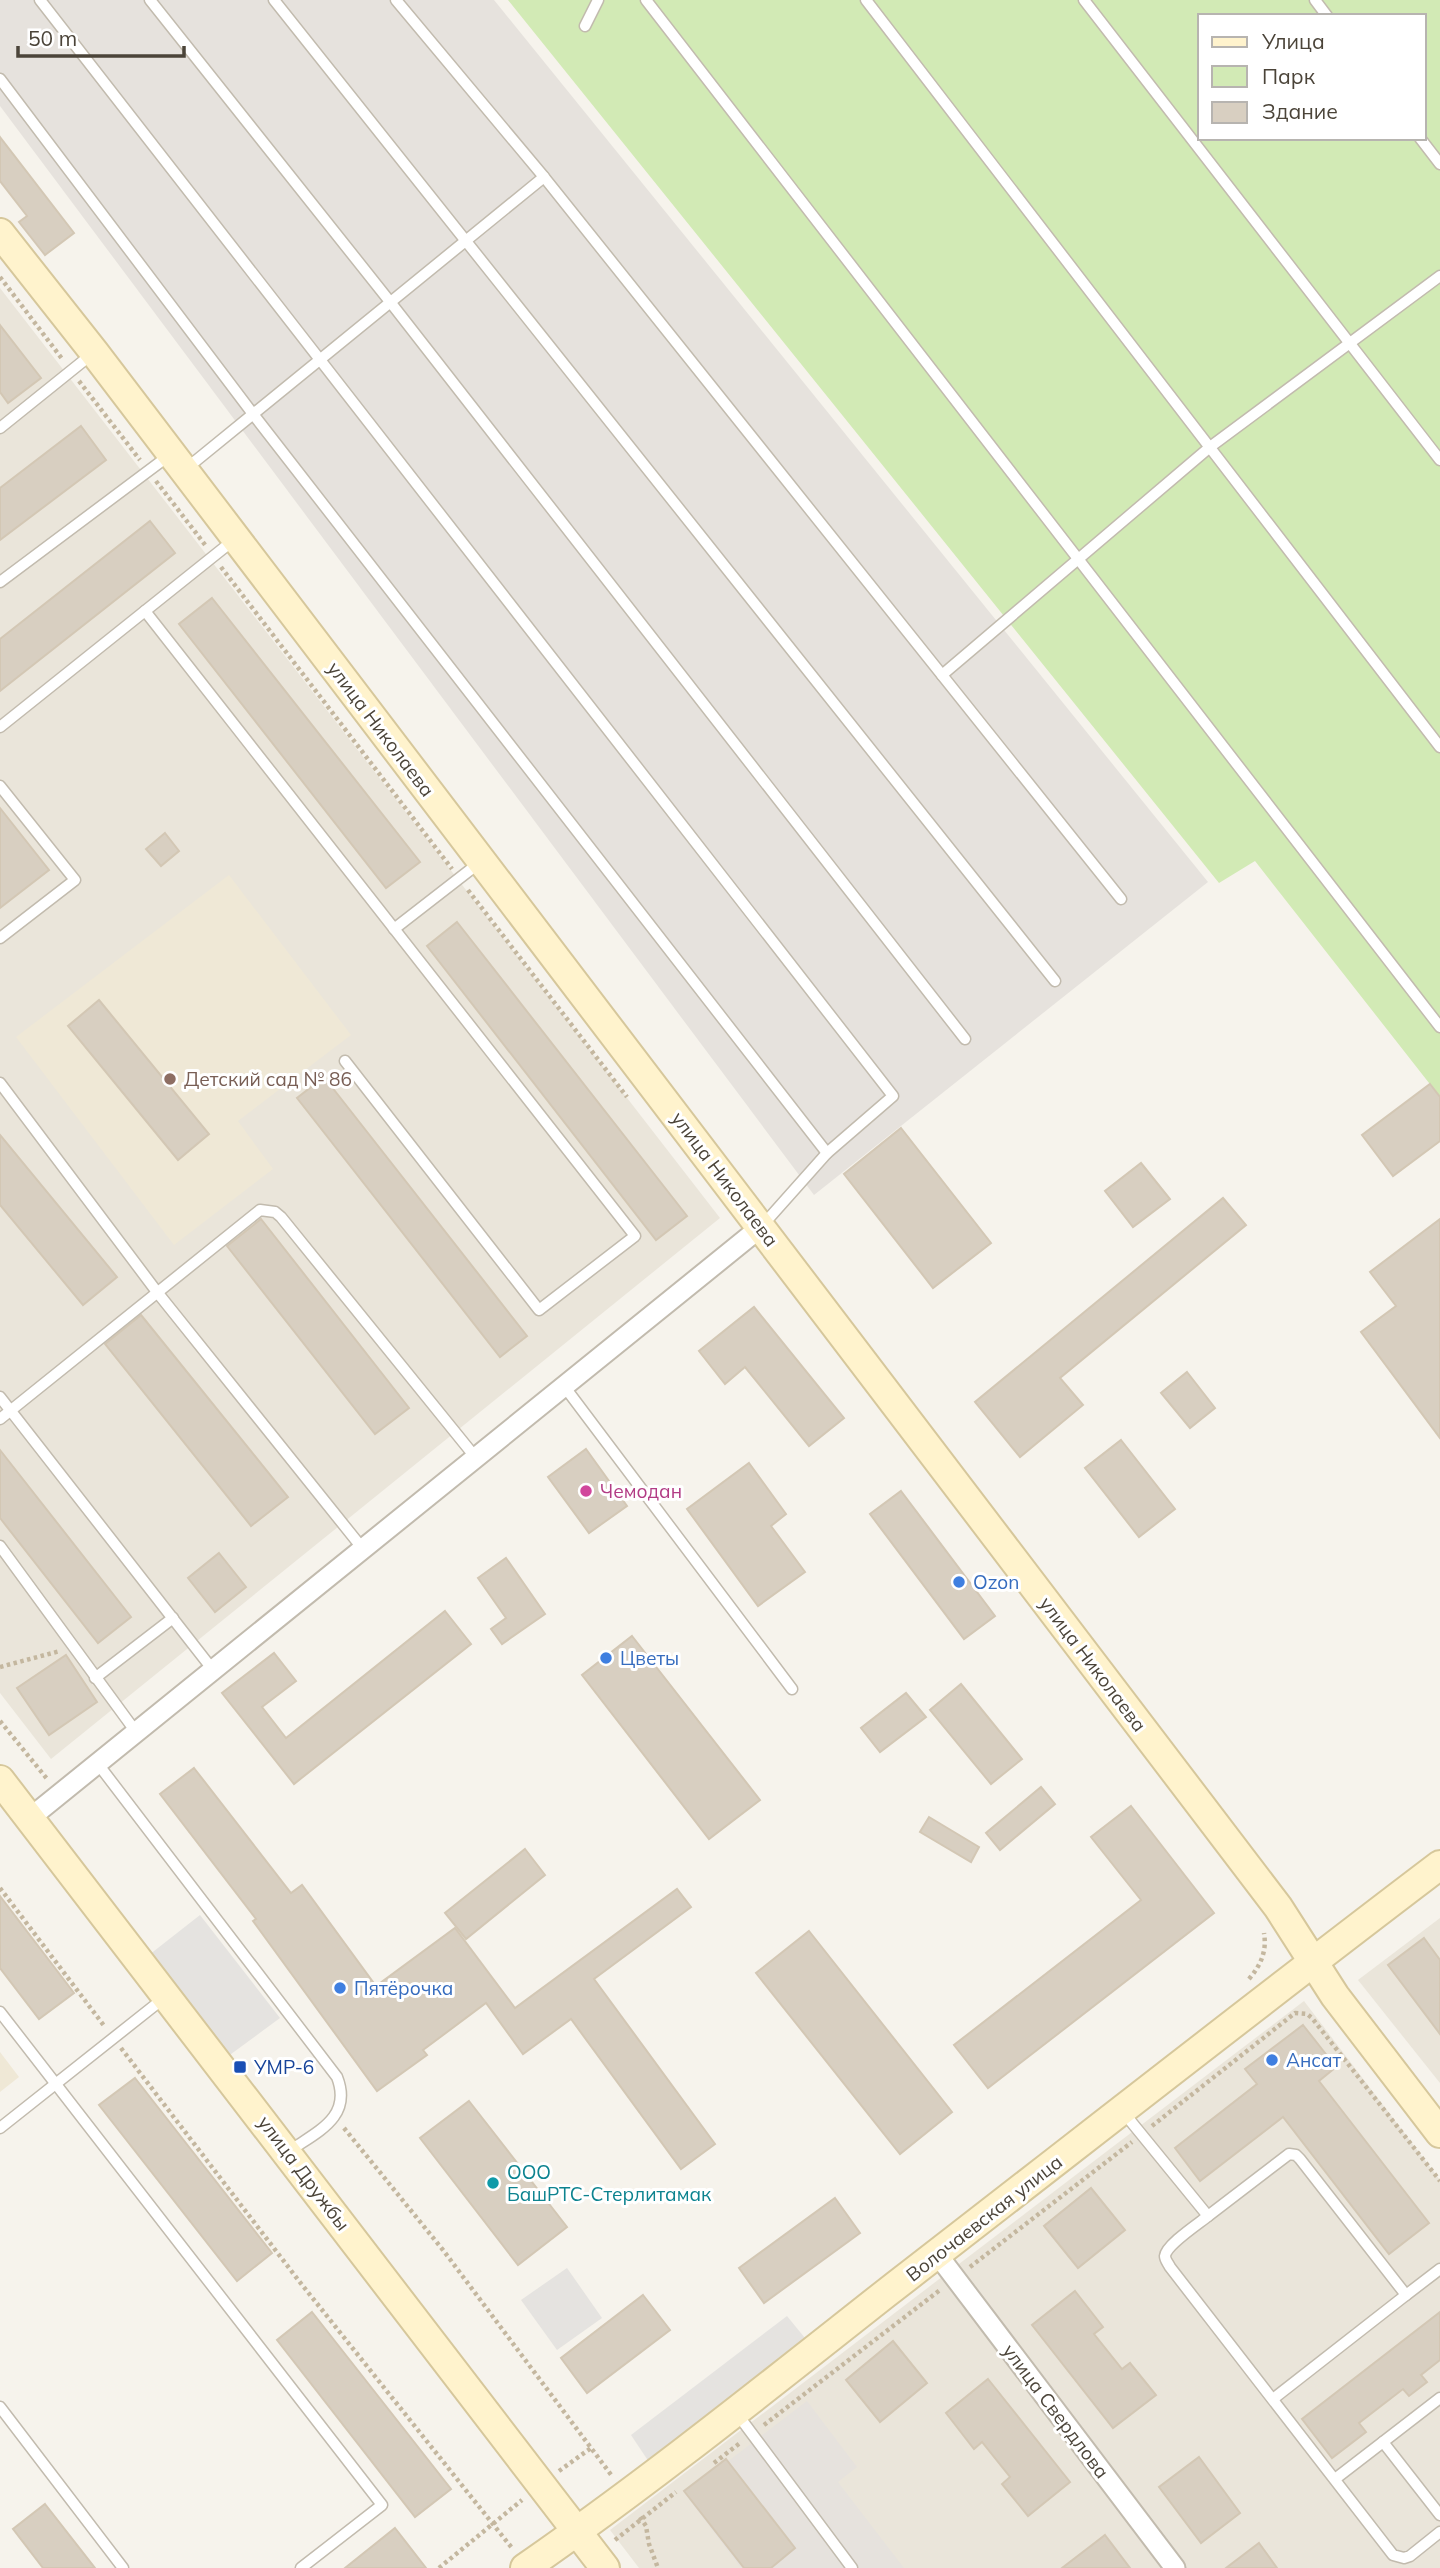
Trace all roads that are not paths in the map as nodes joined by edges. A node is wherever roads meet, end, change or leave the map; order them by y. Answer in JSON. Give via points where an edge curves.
{"nodes":[{"id":1,"x":40,"y":0,"type":"edge"},
{"id":2,"x":150,"y":0,"type":"edge"},
{"id":3,"x":274,"y":0,"type":"edge"},
{"id":4,"x":396,"y":0,"type":"edge"},
{"id":5,"x":598,"y":0,"type":"edge"},
{"id":6,"x":646,"y":0,"type":"edge"},
{"id":7,"x":866,"y":0,"type":"edge"},
{"id":8,"x":1084,"y":0,"type":"edge"},
{"id":9,"x":585,"y":26,"type":"dead end"},
{"id":10,"x":0,"y":79,"type":"edge"},
{"id":11,"x":1422,"y":140,"type":"edge"},
{"id":12,"x":1440,"y":164,"type":"edge"},
{"id":13,"x":544,"y":177,"type":"junction"},
{"id":14,"x":0,"y":233,"type":"edge"},
{"id":15,"x":466,"y":241,"type":"junction"},
{"id":16,"x":1440,"y":276,"type":"edge"},
{"id":17,"x":391,"y":303,"type":"junction"},
{"id":18,"x":1350,"y":344,"type":"junction"},
{"id":19,"x":94,"y":352,"type":"junction"},
{"id":20,"x":321,"y":359,"type":"junction"},
{"id":21,"x":253,"y":414,"type":"junction"},
{"id":22,"x":0,"y":428,"type":"edge"},
{"id":23,"x":1210,"y":447,"type":"junction"},
{"id":24,"x":1440,"y":460,"type":"edge"},
{"id":25,"x":178,"y":462,"type":"junction"},
{"id":26,"x":236,"y":539,"type":"junction"},
{"id":27,"x":1078,"y":559,"type":"junction"},
{"id":28,"x":0,"y":582,"type":"edge"},
{"id":29,"x":145,"y":611,"type":"junction"},
{"id":30,"x":942,"y":675,"type":"junction"},
{"id":31,"x":0,"y":727,"type":"edge"},
{"id":32,"x":1440,"y":747,"type":"edge"},
{"id":33,"x":0,"y":786,"type":"edge"},
{"id":34,"x":482,"y":861,"type":"junction"},
{"id":35,"x":1121,"y":899,"type":"dead end"},
{"id":36,"x":394,"y":929,"type":"junction"},
{"id":37,"x":0,"y":938,"type":"edge"},
{"id":38,"x":1055,"y":981,"type":"dead end"},
{"id":39,"x":1440,"y":1027,"type":"edge"},
{"id":40,"x":965,"y":1039,"type":"dead end"},
{"id":41,"x":345,"y":1061,"type":"dead end"},
{"id":42,"x":0,"y":1083,"type":"edge"},
{"id":43,"x":827,"y":1153,"type":"junction"},
{"id":44,"x":761,"y":1227,"type":"junction"},
{"id":45,"x":157,"y":1292,"type":"junction"},
{"id":46,"x":564,"y":1386,"type":"junction"},
{"id":47,"x":0,"y":1397,"type":"edge"},
{"id":48,"x":12,"y":1411,"type":"junction"},
{"id":49,"x":0,"y":1419,"type":"edge"},
{"id":50,"x":476,"y":1458,"type":"junction"},
{"id":51,"x":0,"y":1546,"type":"edge"},
{"id":52,"x":363,"y":1549,"type":"junction"},
{"id":53,"x":173,"y":1618,"type":"junction"},
{"id":54,"x":213,"y":1670,"type":"junction"},
{"id":55,"x":95,"y":1678,"type":"junction"},
{"id":56,"x":792,"y":1689,"type":"dead end"},
{"id":57,"x":136,"y":1732,"type":"junction"},
{"id":58,"x":98,"y":1763,"type":"junction"},
{"id":59,"x":0,"y":1780,"type":"edge"},
{"id":60,"x":30,"y":1818,"type":"junction"},
{"id":61,"x":1440,"y":1865,"type":"edge"},
{"id":62,"x":1312,"y":1961,"type":"junction"},
{"id":63,"x":167,"y":1995,"type":"junction"},
{"id":64,"x":0,"y":2012,"type":"edge"},
{"id":65,"x":55,"y":2085,"type":"junction"},
{"id":66,"x":1121,"y":2109,"type":"junction"},
{"id":67,"x":0,"y":2128,"type":"edge"},
{"id":68,"x":1440,"y":2133,"type":"edge"},
{"id":69,"x":288,"y":2152,"type":"junction"},
{"id":70,"x":1208,"y":2216,"type":"junction"},
{"id":71,"x":937,"y":2254,"type":"junction"},
{"id":72,"x":1440,"y":2269,"type":"edge"},
{"id":73,"x":1406,"y":2295,"type":"junction"},
{"id":74,"x":1440,"y":2398,"type":"edge"},
{"id":75,"x":1273,"y":2399,"type":"junction"},
{"id":76,"x":0,"y":2407,"type":"edge"},
{"id":77,"x":744,"y":2423,"type":"junction"},
{"id":78,"x":1383,"y":2442,"type":"junction"},
{"id":79,"x":1335,"y":2479,"type":"junction"},
{"id":80,"x":1440,"y":2515,"type":"edge"},
{"id":81,"x":578,"y":2532,"type":"junction"},
{"id":82,"x":1440,"y":2532,"type":"edge"},
{"id":83,"x":521,"y":2561,"type":"edge"},
{"id":84,"x":123,"y":2568,"type":"edge"},
{"id":85,"x":301,"y":2568,"type":"edge"},
{"id":86,"x":606,"y":2568,"type":"edge"},
{"id":87,"x":852,"y":2568,"type":"edge"},
{"id":88,"x":1175,"y":2568,"type":"edge"}],
"edges":[{"from":1,"to":20,"type":"lane"},
{"from":2,"to":17,"type":"lane"},
{"from":3,"to":15,"type":"lane"},
{"from":4,"to":13,"type":"lane"},
{"from":5,"to":9,"type":"lane"},
{"from":6,"to":27,"type":"lane"},
{"from":7,"to":23,"type":"lane"},
{"from":8,"to":18,"type":"lane"},
{"from":10,"to":21,"type":"lane"},
{"from":11,"to":12,"type":"lane"},
{"from":13,"to":15,"type":"lane"},
{"from":13,"to":30,"type":"lane"},
{"from":14,"to":19,"type":"main road","name":"улица Николаева"},
{"from":15,"to":17,"type":"lane"},
{"from":15,"to":38,"type":"lane"},
{"from":16,"to":18,"type":"lane"},
{"from":17,"to":20,"type":"lane"},
{"from":17,"to":40,"type":"lane"},
{"from":18,"to":23,"type":"lane"},
{"from":18,"to":24,"type":"lane"},
{"from":19,"to":22,"type":"lane"},
{"from":19,"to":25,"type":"main road","name":"улица Николаева"},
{"from":20,"to":21,"type":"lane"},
{"from":20,"to":43,"type":"lane","via":[[893,1096]]},
{"from":21,"to":25,"type":"lane"},
{"from":21,"to":43,"type":"lane"},
{"from":23,"to":27,"type":"lane"},
{"from":23,"to":32,"type":"lane"},
{"from":25,"to":26,"type":"main road","name":"улица Николаева"},
{"from":25,"to":28,"type":"lane","via":[[148,471]]},
{"from":26,"to":29,"type":"lane"},
{"from":26,"to":34,"type":"main road","name":"улица Николаева"},
{"from":27,"to":30,"type":"lane"},
{"from":27,"to":39,"type":"lane"},
{"from":29,"to":31,"type":"lane"},
{"from":29,"to":36,"type":"lane"},
{"from":30,"to":35,"type":"lane"},
{"from":33,"to":37,"type":"lane","via":[[75,880]]},
{"from":34,"to":36,"type":"lane"},
{"from":34,"to":44,"type":"main road","name":"улица Николаева"},
{"from":36,"to":41,"type":"lane","via":[[635,1236],[539,1310]]},
{"from":42,"to":45,"type":"lane"},
{"from":43,"to":44,"type":"lane"},
{"from":44,"to":46,"type":"street"},
{"from":44,"to":62,"type":"main road","name":"улица Николаева","via":[[1278,1907]]},
{"from":45,"to":48,"type":"lane"},
{"from":45,"to":50,"type":"lane","via":[[260,1210],[275,1212]]},
{"from":45,"to":52,"type":"lane"},
{"from":46,"to":50,"type":"street"},
{"from":46,"to":56,"type":"lane"},
{"from":47,"to":48,"type":"lane"},
{"from":48,"to":49,"type":"lane"},
{"from":48,"to":53,"type":"lane"},
{"from":50,"to":52,"type":"street"},
{"from":51,"to":55,"type":"lane"},
{"from":52,"to":54,"type":"street"},
{"from":53,"to":54,"type":"lane"},
{"from":53,"to":55,"type":"lane"},
{"from":54,"to":57,"type":"street"},
{"from":55,"to":57,"type":"lane"},
{"from":57,"to":58,"type":"street"},
{"from":58,"to":60,"type":"street"},
{"from":58,"to":69,"type":"lane","via":[[337,2077],[342,2090],[336,2117]]},
{"from":59,"to":60,"type":"main road","name":"улица Дружбы"},
{"from":60,"to":63,"type":"main road","name":"улица Дружбы"},
{"from":61,"to":62,"type":"main road","name":"Волочаевская улица"},
{"from":62,"to":66,"type":"main road","name":"Волочаевская улица"},
{"from":62,"to":68,"type":"main road","name":"улица Николаева"},
{"from":63,"to":65,"type":"lane"},
{"from":63,"to":69,"type":"main road","name":"улица Дружбы"},
{"from":64,"to":65,"type":"lane"},
{"from":65,"to":67,"type":"lane"},
{"from":65,"to":85,"type":"lane","via":[[382,2505]]},
{"from":66,"to":70,"type":"lane"},
{"from":66,"to":71,"type":"main road","name":"Волочаевская улица"},
{"from":69,"to":81,"type":"main road","name":"улица Дружбы"},
{"from":70,"to":73,"type":"lane","via":[[1289,2154],[1296,2155]]},
{"from":70,"to":75,"type":"lane","via":[[1171,2245],[1165,2259]]},
{"from":71,"to":77,"type":"main road","name":"Волочаевская улица"},
{"from":71,"to":88,"type":"street","name":"улица Свердлова"},
{"from":72,"to":73,"type":"lane"},
{"from":73,"to":75,"type":"lane"},
{"from":74,"to":78,"type":"lane"},
{"from":75,"to":79,"type":"lane"},
{"from":76,"to":84,"type":"lane"},
{"from":77,"to":81,"type":"main road","name":"Волочаевская улица"},
{"from":77,"to":87,"type":"lane"},
{"from":78,"to":79,"type":"lane"},
{"from":78,"to":80,"type":"lane"},
{"from":79,"to":82,"type":"lane","via":[[1398,2557],[1410,2556]]},
{"from":81,"to":83,"type":"main road","name":"Волочаевская улица"},
{"from":81,"to":86,"type":"main road","name":"улица Дружбы"}]}
